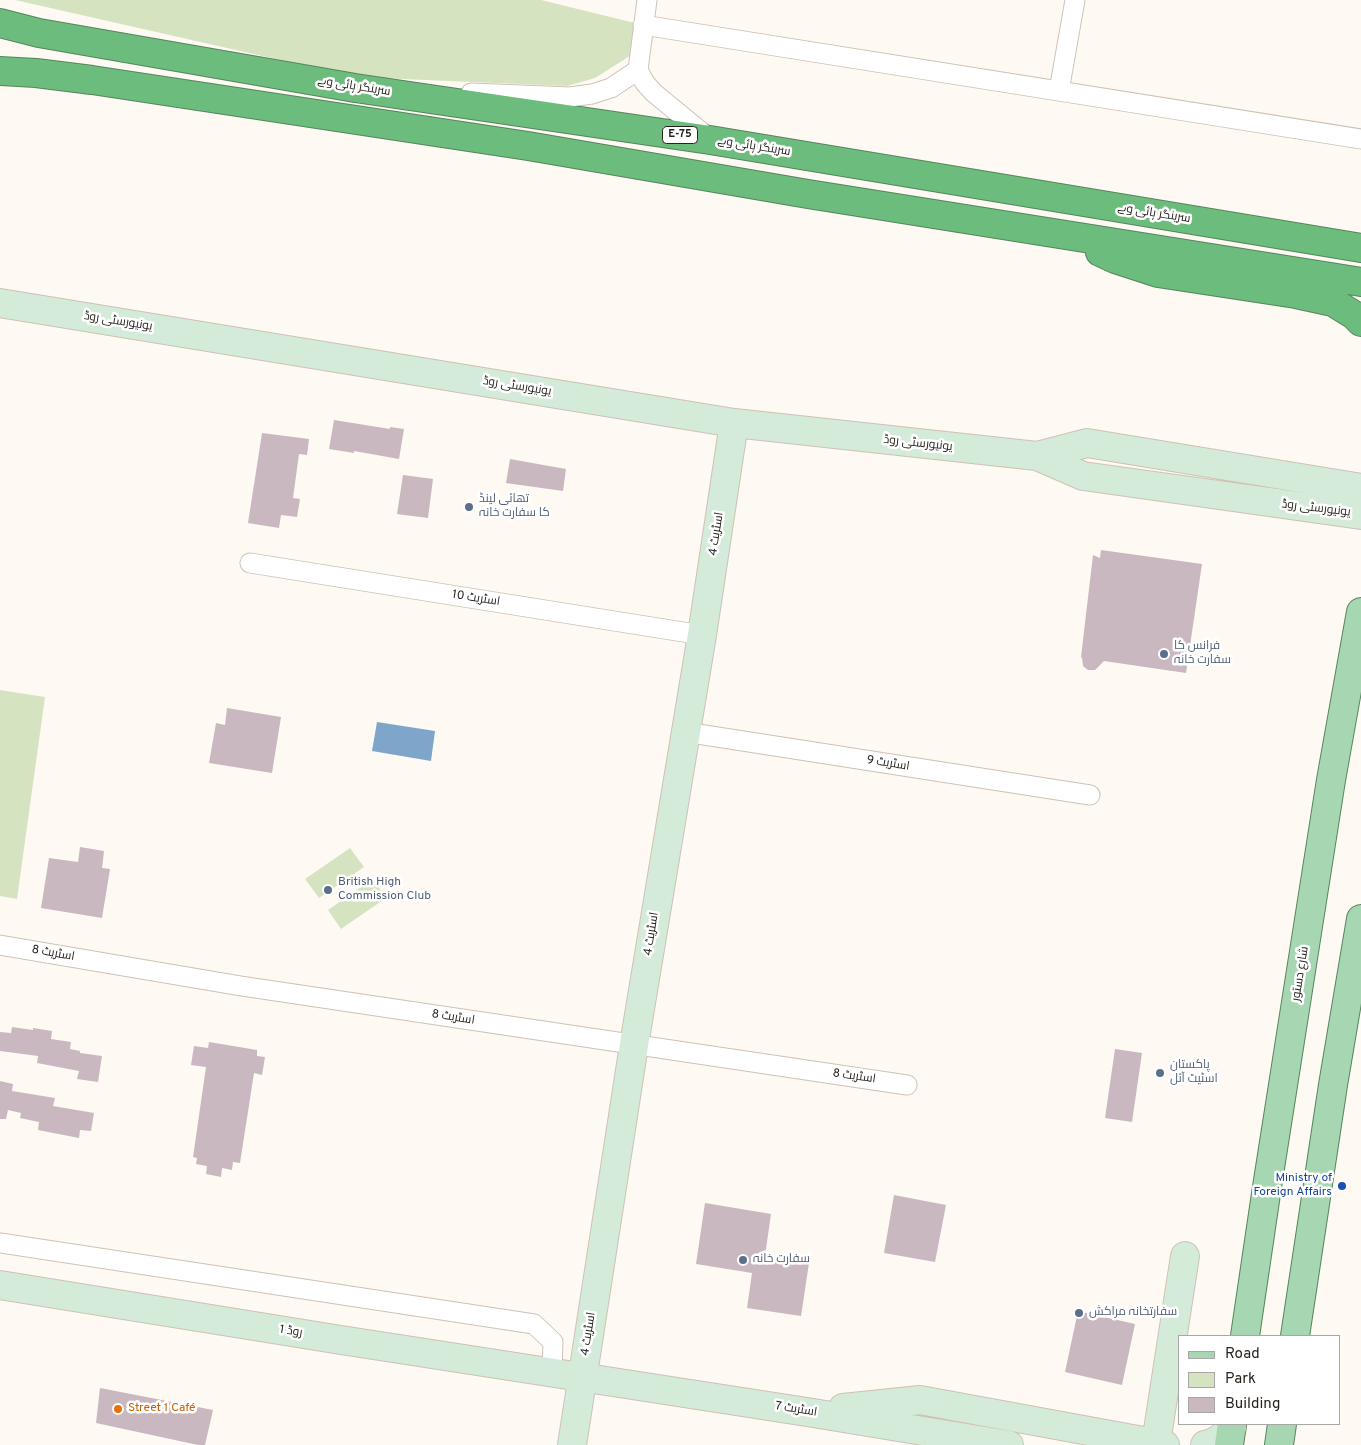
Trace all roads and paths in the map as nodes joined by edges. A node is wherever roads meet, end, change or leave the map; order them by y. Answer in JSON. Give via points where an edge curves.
{"nodes":[{"id":1,"x":647,"y":0,"type":"edge"},
{"id":2,"x":1075,"y":0,"type":"edge"},
{"id":3,"x":0,"y":23,"type":"edge"},
{"id":4,"x":643,"y":25,"type":"junction"},
{"id":5,"x":638,"y":70,"type":"junction"},
{"id":6,"x":0,"y":71,"type":"edge"},
{"id":7,"x":355,"y":88,"type":"junction"},
{"id":8,"x":1059,"y":91,"type":"junction"},
{"id":9,"x":1361,"y":139,"type":"edge"},
{"id":10,"x":710,"y":140,"type":"junction"},
{"id":11,"x":1063,"y":234,"type":"junction"},
{"id":12,"x":1361,"y":248,"type":"edge"},
{"id":13,"x":1361,"y":282,"type":"edge"},
{"id":14,"x":0,"y":303,"type":"edge"},
{"id":15,"x":1361,"y":322,"type":"edge"},
{"id":16,"x":734,"y":423,"type":"junction"},
{"id":17,"x":1037,"y":456,"type":"junction"},
{"id":18,"x":1361,"y":488,"type":"edge"},
{"id":19,"x":1361,"y":514,"type":"edge"},
{"id":20,"x":250,"y":563,"type":"dead end"},
{"id":21,"x":1361,"y":612,"type":"edge"},
{"id":22,"x":702,"y":635,"type":"junction"},
{"id":23,"x":685,"y":732,"type":"junction"},
{"id":24,"x":1090,"y":796,"type":"dead end"},
{"id":25,"x":1361,"y":919,"type":"edge"},
{"id":26,"x":0,"y":945,"type":"edge"},
{"id":27,"x":634,"y":1045,"type":"junction"},
{"id":28,"x":907,"y":1085,"type":"dead end"},
{"id":29,"x":0,"y":1243,"type":"edge"},
{"id":30,"x":1185,"y":1256,"type":"dead end"},
{"id":31,"x":0,"y":1285,"type":"edge"},
{"id":32,"x":1245,"y":1335,"type":"edge"},
{"id":33,"x":1295,"y":1335,"type":"edge"},
{"id":34,"x":552,"y":1372,"type":"junction"},
{"id":35,"x":582,"y":1378,"type":"junction"},
{"id":36,"x":807,"y":1412,"type":"junction"},
{"id":37,"x":1282,"y":1425,"type":"edge"},
{"id":38,"x":1231,"y":1432,"type":"edge"},
{"id":39,"x":1161,"y":1444,"type":"edge"},
{"id":40,"x":572,"y":1445,"type":"edge"},
{"id":41,"x":1009,"y":1445,"type":"edge"},
{"id":42,"x":1204,"y":1445,"type":"edge"},
{"id":43,"x":1278,"y":1445,"type":"edge"}],
"edges":[{"from":1,"to":4,"type":"street"},
{"from":2,"to":8,"type":"street"},
{"from":3,"to":7,"type":"highway","name":"سرینگر ہائی وے","number":"E-75","via":[[39,33]]},
{"from":4,"to":5,"type":"street"},
{"from":4,"to":8,"type":"street"},
{"from":5,"to":7,"type":"street","via":[[611,88],[570,98]]},
{"from":5,"to":10,"type":"street","via":[[654,93]]},
{"from":6,"to":11,"type":"highway","via":[[92,80],[528,146]]},
{"from":7,"to":10,"type":"highway","name":"سرینگر ہائی وے","number":"E-75"},
{"from":8,"to":9,"type":"street"},
{"from":10,"to":12,"type":"highway","name":"سرینگر ہائی وے","number":"E-75"},
{"from":11,"to":13,"type":"highway"},
{"from":11,"to":15,"type":"highway","via":[[1116,259],[1158,272],[1333,302]]},
{"from":14,"to":16,"type":"street","name":"یونیورسٹی روڈ"},
{"from":16,"to":17,"type":"street","name":"یونیورسٹی روڈ"},
{"from":16,"to":22,"type":"street","name":"اسٹریٹ 4"},
{"from":17,"to":18,"type":"street","name":"یونیورسٹی روڈ","via":[[1087,443]]},
{"from":17,"to":19,"type":"street","name":"یونیورسٹی روڈ","via":[[1083,476]]},
{"from":20,"to":22,"type":"street","name":"اسٹریٹ 10"},
{"from":21,"to":32,"type":"main road","name":"شارع دستور","via":[[1330,780]]},
{"from":22,"to":23,"type":"street","name":"اسٹریٹ 4"},
{"from":23,"to":24,"type":"street","name":"اسٹریٹ 9"},
{"from":23,"to":27,"type":"street","name":"اسٹریٹ 4"},
{"from":25,"to":33,"type":"main road"},
{"from":26,"to":27,"type":"street","name":"اسٹریٹ 8"},
{"from":27,"to":28,"type":"street","name":"اسٹریٹ 8"},
{"from":27,"to":35,"type":"street","name":"اسٹریٹ 4"},
{"from":29,"to":34,"type":"street","via":[[534,1324],[553,1342]]},
{"from":30,"to":39,"type":"street"},
{"from":31,"to":34,"type":"street","name":"روڈ 1"},
{"from":34,"to":35,"type":"street","name":"روڈ 1"},
{"from":35,"to":36,"type":"street","name":"اسٹریٹ 7"},
{"from":35,"to":40,"type":"street","name":"اسٹریٹ 4"},
{"from":36,"to":39,"type":"street","via":[[920,1400]]},
{"from":36,"to":41,"type":"street","name":"اسٹریٹ 7"},
{"from":37,"to":43,"type":"main road"},
{"from":38,"to":42,"type":"street"}]}
